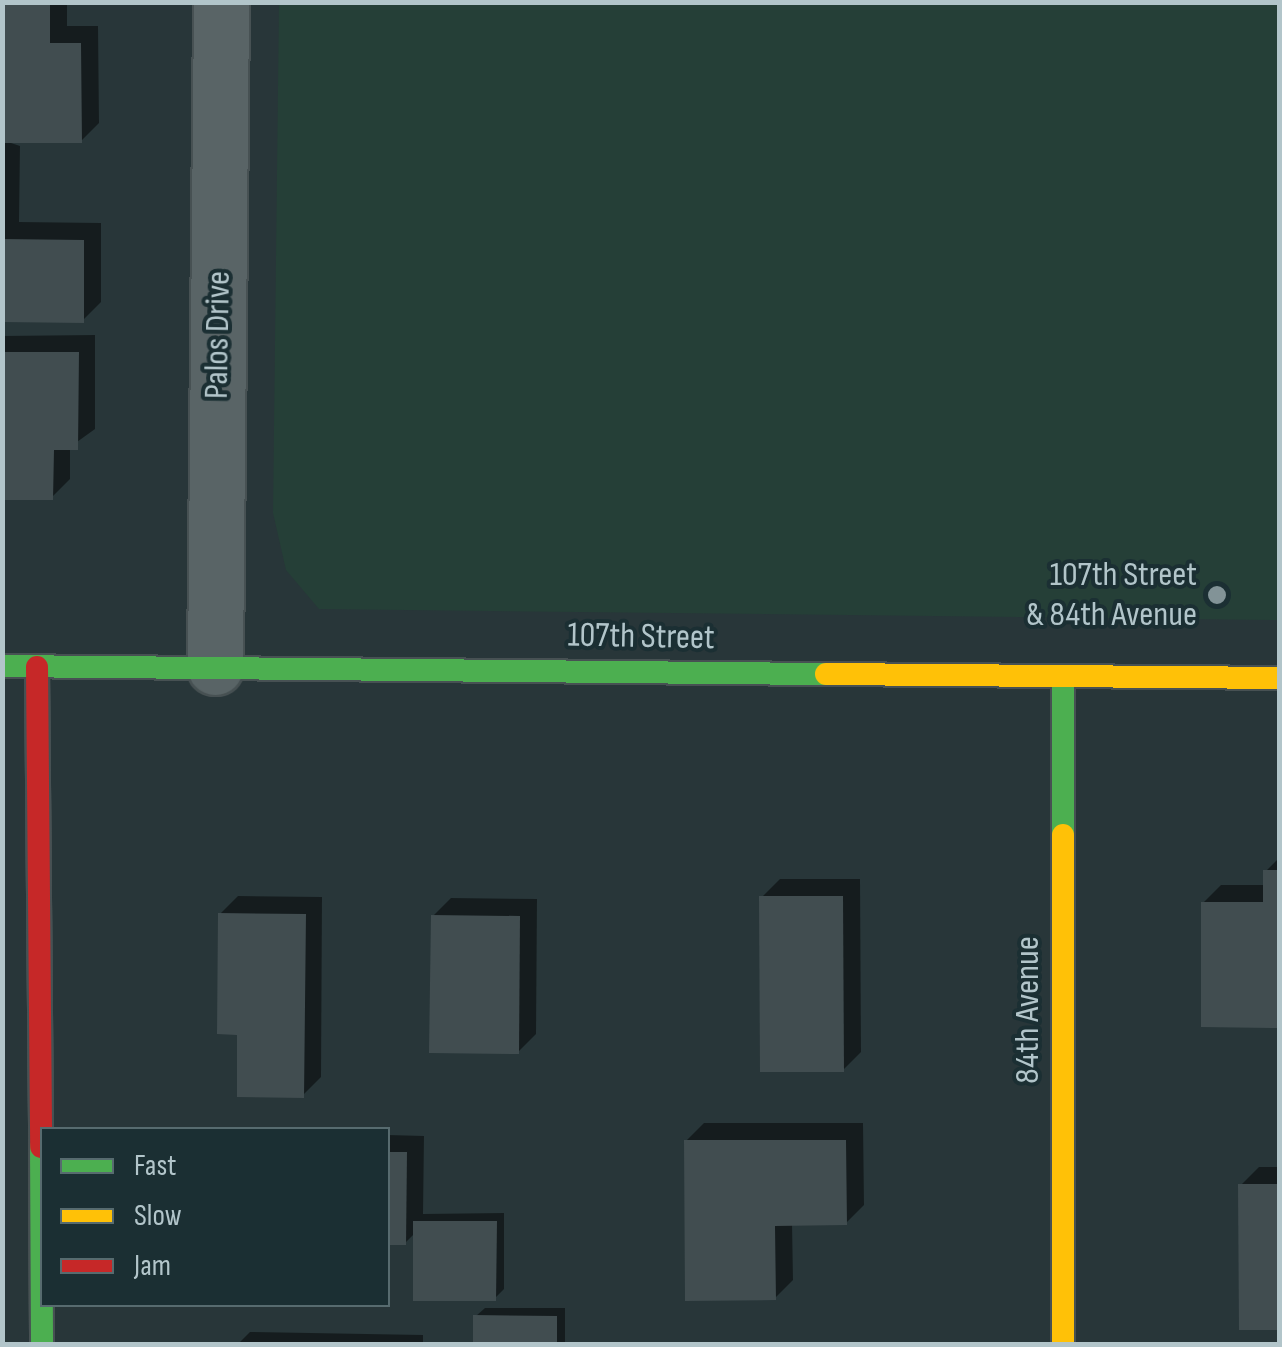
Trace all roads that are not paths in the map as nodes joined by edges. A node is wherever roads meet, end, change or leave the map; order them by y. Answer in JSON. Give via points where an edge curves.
{"nodes":[{"id":1,"x":222,"y":2,"type":"edge"},
{"id":2,"x":2,"y":666,"type":"edge"},
{"id":3,"x":37,"y":666,"type":"junction"},
{"id":4,"x":215,"y":667,"type":"junction"},
{"id":5,"x":1064,"y":676,"type":"junction"},
{"id":6,"x":1280,"y":678,"type":"edge"},
{"id":7,"x":40,"y":1127,"type":"edge"},
{"id":8,"x":42,"y":1307,"type":"edge"},
{"id":9,"x":42,"y":1344,"type":"edge"},
{"id":10,"x":1063,"y":1344,"type":"edge"}],
"edges":[{"from":1,"to":4,"type":"street","name":"Palos Drive"},
{"from":2,"to":3,"type":"street","name":"107th Street"},
{"from":3,"to":4,"type":"street","name":"107th Street"},
{"from":3,"to":7,"type":"street"},
{"from":4,"to":5,"type":"street","name":"107th Street"},
{"from":5,"to":6,"type":"street","name":"107th Street"},
{"from":5,"to":10,"type":"street","name":"84th Avenue"},
{"from":8,"to":9,"type":"street"}]}
